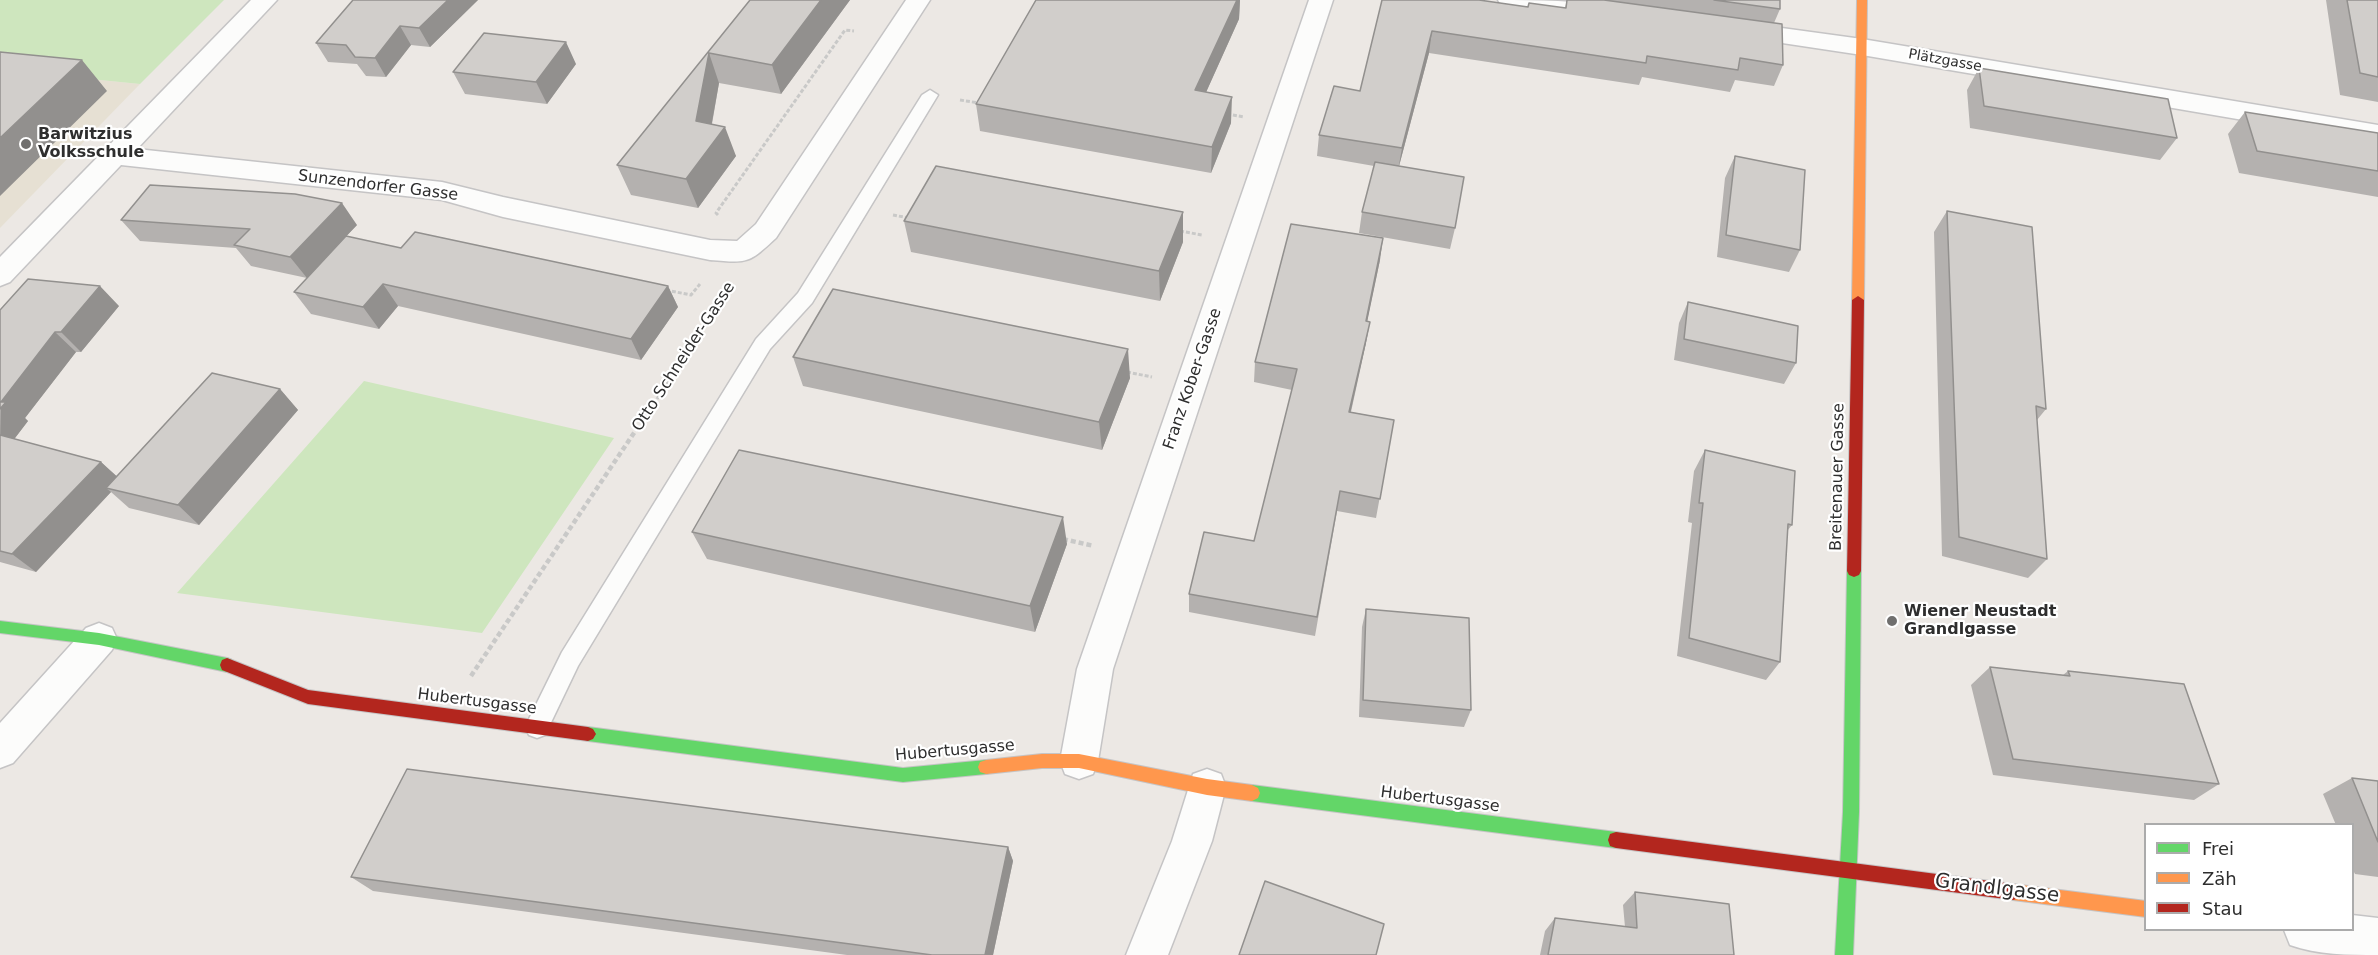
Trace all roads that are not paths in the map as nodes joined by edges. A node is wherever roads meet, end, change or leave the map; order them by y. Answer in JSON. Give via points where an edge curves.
{"nodes":[{"id":1,"x":265,"y":0,"type":"edge"},
{"id":2,"x":918,"y":0,"type":"edge"},
{"id":3,"x":1321,"y":0,"type":"edge"},
{"id":4,"x":1510,"y":0,"type":"edge"},
{"id":5,"x":1862,"y":0,"type":"edge"},
{"id":6,"x":1629,"y":16,"type":"edge"},
{"id":7,"x":1712,"y":27,"type":"edge"},
{"id":8,"x":1862,"y":47,"type":"junction"},
{"id":9,"x":930,"y":95,"type":"road end"},
{"id":10,"x":2378,"y":134,"type":"edge"},
{"id":11,"x":117,"y":156,"type":"junction"},
{"id":12,"x":0,"y":275,"type":"edge"},
{"id":13,"x":0,"y":627,"type":"edge"},
{"id":14,"x":99,"y":639,"type":"junction"},
{"id":15,"x":537,"y":727,"type":"junction"},
{"id":16,"x":0,"y":750,"type":"edge"},
{"id":17,"x":1080,"y":761,"type":"junction"},
{"id":18,"x":1208,"y":787,"type":"junction"},
{"id":19,"x":1848,"y":869,"type":"junction"},
{"id":20,"x":2144,"y":909,"type":"edge"},
{"id":21,"x":2314,"y":931,"type":"edge"},
{"id":22,"x":2378,"y":939,"type":"edge"},
{"id":23,"x":1147,"y":955,"type":"edge"},
{"id":24,"x":1844,"y":955,"type":"edge"}],
"edges":[{"from":1,"to":11,"type":"street"},
{"from":2,"to":11,"type":"street","name":"Sunzendorfer Gasse","via":[[766,231],[742,252],[710,250],[503,207],[442,190]]},
{"from":3,"to":17,"type":"street","name":"Franz Kober-Gasse","via":[[1095,669]]},
{"from":4,"to":6,"type":"street"},
{"from":5,"to":8,"type":"street","name":"Breitenauer Gasse"},
{"from":7,"to":8,"type":"street","name":"Plätzgasse"},
{"from":8,"to":10,"type":"street","name":"Plätzgasse"},
{"from":8,"to":19,"type":"street","name":"Breitenauer Gasse"},
{"from":9,"to":15,"type":"lane","via":[[805,298],[763,344],[570,659]]},
{"from":11,"to":12,"type":"street"},
{"from":13,"to":14,"type":"street","name":"Hubertusgasse"},
{"from":14,"to":15,"type":"street","name":"Hubertusgasse","via":[[217,661],[308,697]]},
{"from":14,"to":16,"type":"street"},
{"from":15,"to":17,"type":"street","name":"Hubertusgasse","via":[[903,775],[1042,760]]},
{"from":17,"to":18,"type":"street","name":"Hubertusgasse"},
{"from":18,"to":19,"type":"street","name":"Hubertusgasse"},
{"from":18,"to":23,"type":"street","via":[[1192,841]]},
{"from":19,"to":20,"type":"street","name":"Grandlgasse"},
{"from":19,"to":24,"type":"street","name":"Breitenauer Gasse"},
{"from":21,"to":22,"type":"street"}]}
